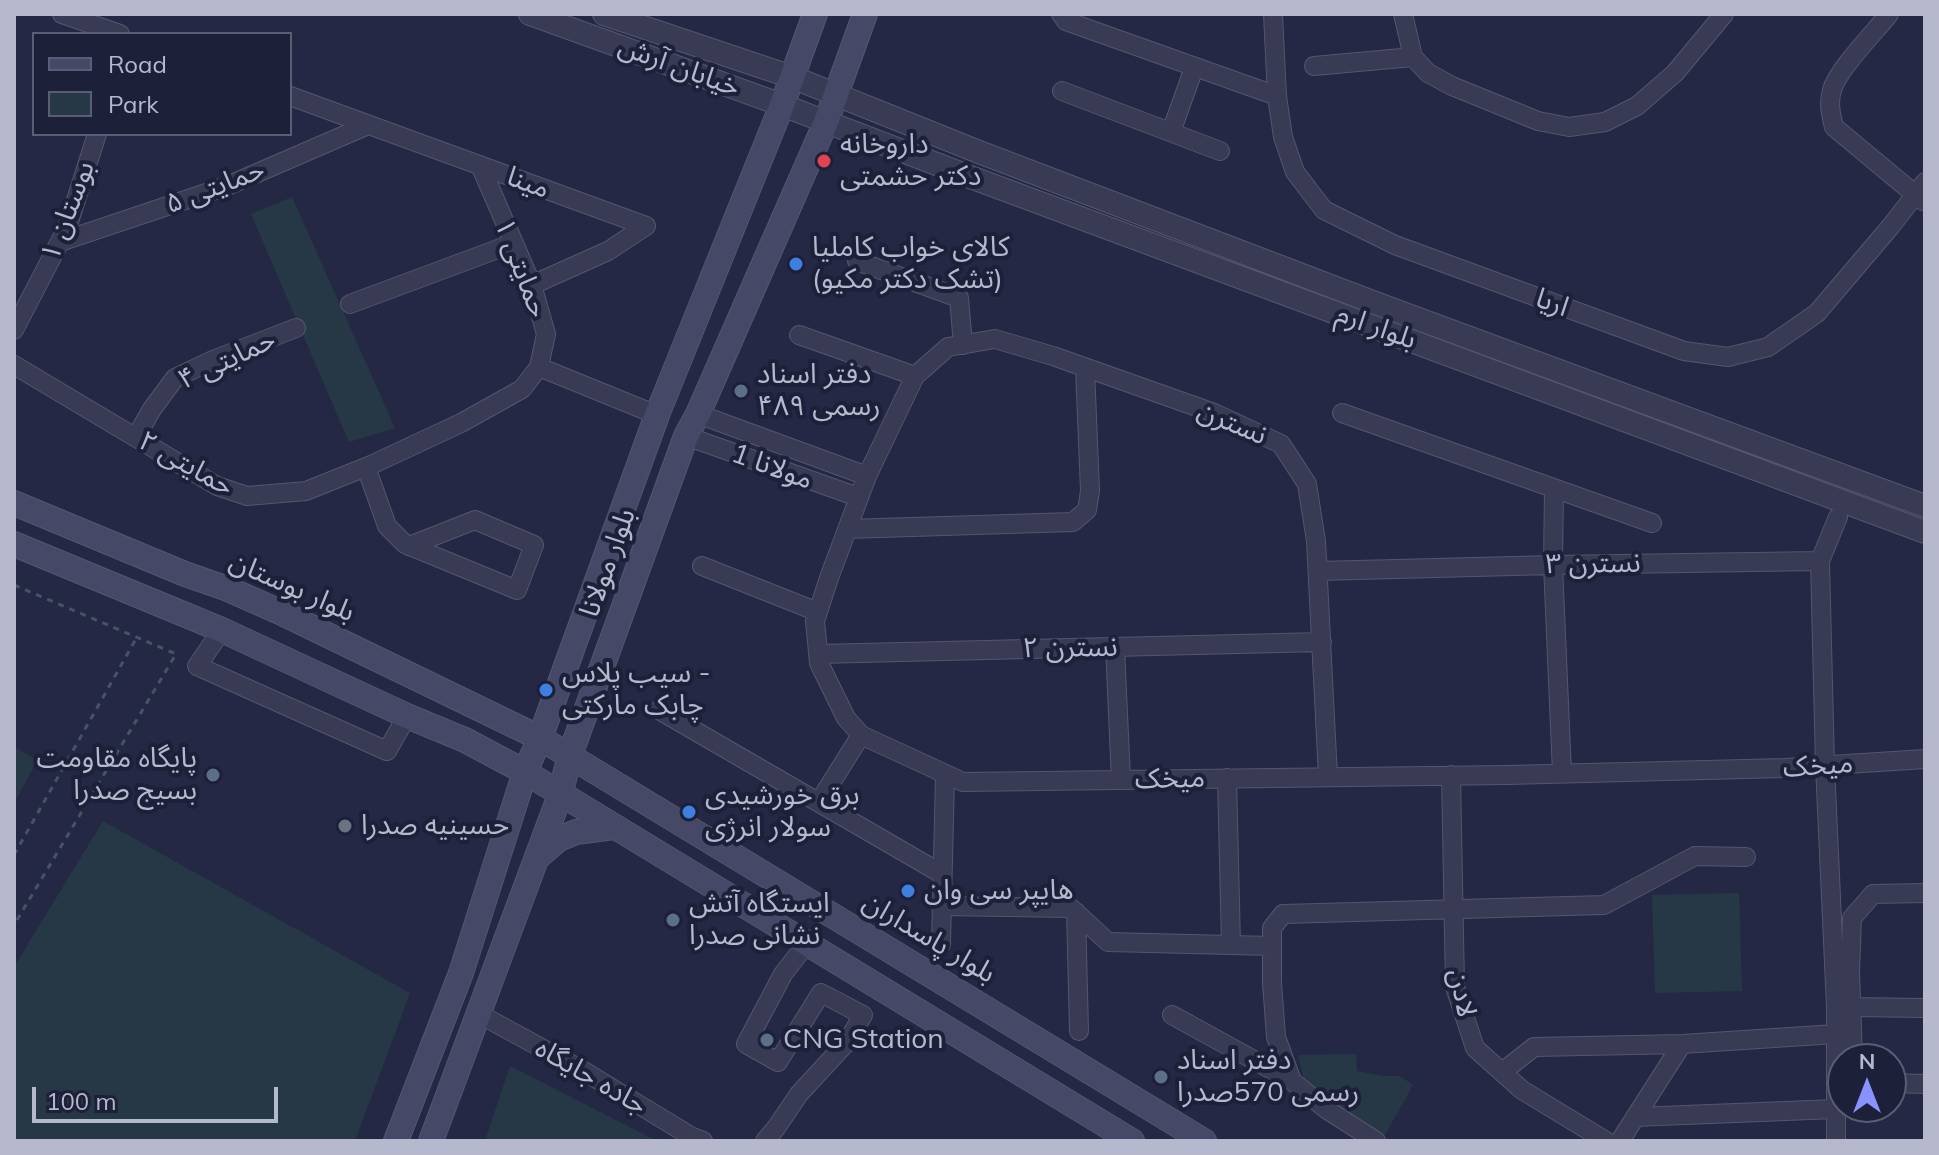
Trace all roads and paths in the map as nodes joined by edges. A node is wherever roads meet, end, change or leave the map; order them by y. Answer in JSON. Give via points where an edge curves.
{"nodes":[{"id":1,"x":62,"y":14,"type":"edge"},
{"id":2,"x":604,"y":14,"type":"edge"},
{"id":3,"x":815,"y":14,"type":"edge"},
{"id":4,"x":865,"y":14,"type":"edge"},
{"id":5,"x":1061,"y":14,"type":"edge"},
{"id":6,"x":1273,"y":14,"type":"edge"},
{"id":7,"x":1403,"y":14,"type":"edge"},
{"id":8,"x":1724,"y":14,"type":"edge"},
{"id":9,"x":1889,"y":14,"type":"edge"},
{"id":10,"x":537,"y":15,"type":"edge"},
{"id":11,"x":114,"y":32,"type":"edge"},
{"id":12,"x":1413,"y":57,"type":"junction"},
{"id":13,"x":1314,"y":66,"type":"dead end"},
{"id":14,"x":1194,"y":68,"type":"junction"},
{"id":15,"x":792,"y":77,"type":"junction"},
{"id":16,"x":1062,"y":91,"type":"dead end"},
{"id":17,"x":836,"y":96,"type":"junction"},
{"id":18,"x":1277,"y":96,"type":"junction"},
{"id":19,"x":292,"y":97,"type":"edge"},
{"id":20,"x":782,"y":105,"type":"junction"},
{"id":21,"x":826,"y":122,"type":"junction"},
{"id":22,"x":368,"y":125,"type":"junction"},
{"id":23,"x":1171,"y":132,"type":"junction"},
{"id":24,"x":96,"y":136,"type":"edge"},
{"id":25,"x":1220,"y":151,"type":"dead end"},
{"id":26,"x":480,"y":165,"type":"junction"},
{"id":27,"x":1922,"y":193,"type":"edge"},
{"id":28,"x":60,"y":242,"type":"junction"},
{"id":29,"x":514,"y":243,"type":"junction"},
{"id":30,"x":857,"y":261,"type":"dead end"},
{"id":31,"x":532,"y":285,"type":"junction"},
{"id":32,"x":350,"y":304,"type":"dead end"},
{"id":33,"x":296,"y":328,"type":"dead end"},
{"id":34,"x":14,"y":330,"type":"edge"},
{"id":35,"x":799,"y":335,"type":"dead end"},
{"id":36,"x":956,"y":346,"type":"junction"},
{"id":37,"x":14,"y":365,"type":"edge"},
{"id":38,"x":539,"y":367,"type":"junction"},
{"id":39,"x":1085,"y":368,"type":"junction"},
{"id":40,"x":915,"y":376,"type":"junction"},
{"id":41,"x":1342,"y":413,"type":"dead end"},
{"id":42,"x":698,"y":414,"type":"junction"},
{"id":43,"x":657,"y":415,"type":"junction"},
{"id":44,"x":686,"y":436,"type":"junction"},
{"id":45,"x":136,"y":437,"type":"junction"},
{"id":46,"x":368,"y":466,"type":"junction"},
{"id":47,"x":867,"y":476,"type":"junction"},
{"id":48,"x":1554,"y":488,"type":"junction"},
{"id":49,"x":858,"y":497,"type":"junction"},
{"id":50,"x":14,"y":503,"type":"edge"},
{"id":51,"x":1925,"y":506,"type":"edge"},
{"id":52,"x":1838,"y":517,"type":"dead end"},
{"id":53,"x":1652,"y":523,"type":"dead end"},
{"id":54,"x":847,"y":529,"type":"junction"},
{"id":55,"x":1925,"y":532,"type":"edge"},
{"id":56,"x":14,"y":544,"type":"edge"},
{"id":57,"x":409,"y":546,"type":"junction"},
{"id":58,"x":1820,"y":561,"type":"junction"},
{"id":59,"x":1553,"y":565,"type":"junction"},
{"id":60,"x":702,"y":566,"type":"dead end"},
{"id":61,"x":1318,"y":571,"type":"junction"},
{"id":62,"x":14,"y":585,"type":"edge"},
{"id":63,"x":818,"y":612,"type":"junction"},
{"id":64,"x":222,"y":630,"type":"junction"},
{"id":65,"x":137,"y":637,"type":"junction"},
{"id":66,"x":1322,"y":642,"type":"junction"},
{"id":67,"x":1115,"y":647,"type":"junction"},
{"id":68,"x":818,"y":654,"type":"junction"},
{"id":69,"x":659,"y":710,"type":"dead end"},
{"id":70,"x":407,"y":716,"type":"junction"},
{"id":71,"x":861,"y":735,"type":"junction"},
{"id":72,"x":540,"y":738,"type":"junction"},
{"id":73,"x":570,"y":755,"type":"junction"},
{"id":74,"x":1925,"y":759,"type":"edge"},
{"id":75,"x":1825,"y":766,"type":"junction"},
{"id":76,"x":525,"y":772,"type":"junction"},
{"id":77,"x":1562,"y":773,"type":"junction"},
{"id":78,"x":945,"y":775,"type":"junction"},
{"id":79,"x":1451,"y":775,"type":"junction"},
{"id":80,"x":1328,"y":777,"type":"junction"},
{"id":81,"x":1227,"y":778,"type":"junction"},
{"id":82,"x":1121,"y":780,"type":"junction"},
{"id":83,"x":560,"y":795,"type":"junction"},
{"id":84,"x":819,"y":802,"type":"junction"},
{"id":85,"x":614,"y":827,"type":"junction"},
{"id":86,"x":14,"y":855,"type":"edge"},
{"id":87,"x":1746,"y":857,"type":"dead end"},
{"id":88,"x":536,"y":859,"type":"junction"},
{"id":89,"x":942,"y":874,"type":"junction"},
{"id":90,"x":1925,"y":893,"type":"edge"},
{"id":91,"x":941,"y":906,"type":"junction"},
{"id":92,"x":1860,"y":908,"type":"junction"},
{"id":93,"x":1453,"y":909,"type":"junction"},
{"id":94,"x":1832,"y":909,"type":"junction"},
{"id":95,"x":1076,"y":912,"type":"junction"},
{"id":96,"x":14,"y":925,"type":"edge"},
{"id":97,"x":807,"y":943,"type":"junction"},
{"id":98,"x":941,"y":944,"type":"dead end"},
{"id":99,"x":1231,"y":945,"type":"junction"},
{"id":100,"x":1272,"y":946,"type":"junction"},
{"id":101,"x":1851,"y":1007,"type":"junction"},
{"id":102,"x":1925,"y":1008,"type":"edge"},
{"id":103,"x":479,"y":1014,"type":"junction"},
{"id":104,"x":1172,"y":1015,"type":"dead end"},
{"id":105,"x":1079,"y":1031,"type":"dead end"},
{"id":106,"x":1836,"y":1034,"type":"junction"},
{"id":107,"x":1840,"y":1043,"type":"edge"},
{"id":108,"x":1849,"y":1043,"type":"edge"},
{"id":109,"x":1682,"y":1044,"type":"junction"},
{"id":110,"x":1502,"y":1072,"type":"junction"},
{"id":111,"x":1292,"y":1081,"type":"junction"},
{"id":112,"x":1827,"y":1109,"type":"edge"},
{"id":113,"x":1635,"y":1117,"type":"junction"},
{"id":114,"x":396,"y":1141,"type":"edge"},
{"id":115,"x":431,"y":1141,"type":"edge"},
{"id":116,"x":703,"y":1141,"type":"edge"},
{"id":117,"x":765,"y":1141,"type":"edge"},
{"id":118,"x":1132,"y":1141,"type":"edge"},
{"id":119,"x":1204,"y":1141,"type":"edge"},
{"id":120,"x":1376,"y":1141,"type":"edge"},
{"id":121,"x":1606,"y":1141,"type":"edge"},
{"id":122,"x":1620,"y":1141,"type":"edge"}],
"edges":[{"from":1,"to":11,"type":"street"},
{"from":2,"to":15,"type":"street","name":"خیابان آرش"},
{"from":3,"to":15,"type":"main road","name":"بلوار مولانا"},
{"from":4,"to":17,"type":"main road","name":"بلوار مولانا"},
{"from":5,"to":14,"type":"street","via":[[1066,21]]},
{"from":6,"to":18,"type":"street","name":"اریا"},
{"from":7,"to":12,"type":"street"},
{"from":8,"to":12,"type":"street","via":[[1675,73],[1637,106],[1605,122],[1569,127],[1538,121],[1452,86]]},
{"from":9,"to":27,"type":"street","via":[[1832,88],[1829,110],[1834,127]]},
{"from":10,"to":20,"type":"street","name":"خیابان آرش"},
{"from":12,"to":13,"type":"street"},
{"from":14,"to":18,"type":"street"},
{"from":14,"to":23,"type":"street"},
{"from":15,"to":17,"type":"street","name":"خیابان آرش"},
{"from":15,"to":20,"type":"main road","name":"بلوار مولانا"},
{"from":16,"to":23,"type":"street"},
{"from":17,"to":21,"type":"main road","name":"بلوار مولانا"},
{"from":17,"to":51,"type":"street","name":"بلوار ارم","via":[[1393,310]]},
{"from":18,"to":27,"type":"street","name":"اریا","via":[[1295,172],[1324,210],[1395,245],[1684,351],[1728,357],[1768,347],[1817,313]]},
{"from":19,"to":22,"type":"street","name":"مینا"},
{"from":20,"to":21,"type":"street","name":"خیابان آرش"},
{"from":20,"to":43,"type":"main road","name":"بلوار مولانا"},
{"from":21,"to":42,"type":"main road","name":"بلوار مولانا"},
{"from":21,"to":55,"type":"street","name":"بلوار ارم"},
{"from":22,"to":26,"type":"street","name":"مینا"},
{"from":22,"to":28,"type":"street","name":"حمایتی ۵","via":[[227,186]]},
{"from":23,"to":25,"type":"street"},
{"from":24,"to":28,"type":"street","name":"بوستان ۱"},
{"from":26,"to":29,"type":"street","name":"حمایتی ۱"},
{"from":26,"to":31,"type":"street","name":"مینا","via":[[646,226],[608,251]]},
{"from":28,"to":34,"type":"street","name":"بوستان ۱"},
{"from":29,"to":31,"type":"street","name":"حمایتی ۱"},
{"from":29,"to":32,"type":"street"},
{"from":30,"to":36,"type":"street","via":[[959,298]]},
{"from":31,"to":38,"type":"street","name":"حمایتی ۱","via":[[546,334]]},
{"from":33,"to":45,"type":"street","name":"حمایتی ۴","via":[[175,378]]},
{"from":35,"to":40,"type":"street"},
{"from":36,"to":39,"type":"street","name":"نسترن","via":[[995,339]]},
{"from":36,"to":40,"type":"street","name":"میخک"},
{"from":37,"to":45,"type":"street","name":"حمایتی ۲"},
{"from":38,"to":43,"type":"street"},
{"from":38,"to":46,"type":"street","via":[[522,389]]},
{"from":39,"to":54,"type":"street","via":[[1090,491],[1087,510],[1073,522]]},
{"from":39,"to":61,"type":"street","name":"نسترن","via":[[1214,413],[1281,444],[1307,484]]},
{"from":40,"to":47,"type":"street","name":"میخک"},
{"from":41,"to":48,"type":"street"},
{"from":42,"to":44,"type":"main road","name":"بلوار مولانا"},
{"from":42,"to":47,"type":"street","name":"مولانا 1"},
{"from":43,"to":72,"type":"main road","name":"بلوار مولانا"},
{"from":44,"to":49,"type":"street","name":"مولانا 1"},
{"from":44,"to":73,"type":"main road","name":"بلوار مولانا"},
{"from":45,"to":46,"type":"street","name":"حمایتی ۲","via":[[217,486],[247,496],[306,491]]},
{"from":46,"to":57,"type":"street","via":[[387,526]]},
{"from":47,"to":49,"type":"street","name":"میخک"},
{"from":48,"to":53,"type":"street"},
{"from":48,"to":59,"type":"street"},
{"from":49,"to":54,"type":"street","name":"میخک"},
{"from":50,"to":72,"type":"main road","name":"بلوار بوستان","via":[[280,612]]},
{"from":52,"to":58,"type":"street"},
{"from":54,"to":63,"type":"street","name":"میخک"},
{"from":56,"to":64,"type":"main road"},
{"from":57,"to":57,"type":"street","via":[[517,590],[534,545],[475,520]]},
{"from":58,"to":59,"type":"street","name":"نسترن ۳"},
{"from":58,"to":75,"type":"street"},
{"from":59,"to":61,"type":"street","name":"نسترن ۳"},
{"from":59,"to":77,"type":"street"},
{"from":60,"to":63,"type":"street"},
{"from":61,"to":66,"type":"street","name":"نسترن"},
{"from":62,"to":65,"type":"path"},
{"from":63,"to":68,"type":"street","name":"میخک"},
{"from":64,"to":70,"type":"main road"},
{"from":64,"to":70,"type":"street","via":[[197,666],[387,751]]},
{"from":65,"to":86,"type":"path"},
{"from":65,"to":96,"type":"path","via":[[176,654]]},
{"from":66,"to":67,"type":"street","name":"نسترن ۲"},
{"from":66,"to":80,"type":"street","name":"نسترن"},
{"from":67,"to":68,"type":"street","name":"نسترن ۲"},
{"from":67,"to":82,"type":"street"},
{"from":68,"to":71,"type":"street","name":"میخک","via":[[846,718]]},
{"from":69,"to":84,"type":"street"},
{"from":70,"to":76,"type":"main road"},
{"from":71,"to":78,"type":"street","name":"میخک"},
{"from":71,"to":84,"type":"street"},
{"from":72,"to":73,"type":"main road","name":"بلوار پاسداران"},
{"from":72,"to":76,"type":"main road","name":"بلوار مولانا"},
{"from":73,"to":83,"type":"main road","name":"بلوار مولانا"},
{"from":73,"to":119,"type":"main road","name":"بلوار پاسداران"},
{"from":74,"to":75,"type":"street","name":"میخک"},
{"from":75,"to":77,"type":"street","name":"میخک"},
{"from":75,"to":94,"type":"street"},
{"from":76,"to":83,"type":"main road"},
{"from":76,"to":114,"type":"main road","name":"بلوار مولانا","via":[[461,973]]},
{"from":77,"to":79,"type":"street","name":"میخک"},
{"from":78,"to":82,"type":"street","name":"میخک","via":[[963,782]]},
{"from":78,"to":89,"type":"street"},
{"from":79,"to":80,"type":"street","name":"میخک"},
{"from":79,"to":93,"type":"street","name":"لادن"},
{"from":80,"to":81,"type":"street","name":"میخک"},
{"from":81,"to":82,"type":"street","name":"میخک"},
{"from":81,"to":99,"type":"street"},
{"from":83,"to":85,"type":"main road"},
{"from":83,"to":88,"type":"main road","name":"بلوار مولانا"},
{"from":84,"to":89,"type":"street"},
{"from":85,"to":88,"type":"main road","via":[[576,832]]},
{"from":85,"to":97,"type":"main road"},
{"from":87,"to":93,"type":"street","via":[[1695,856],[1604,905]]},
{"from":88,"to":103,"type":"main road","name":"بلوار مولانا"},
{"from":89,"to":91,"type":"street"},
{"from":90,"to":92,"type":"street","via":[[1873,894]]},
{"from":91,"to":95,"type":"street"},
{"from":91,"to":98,"type":"street"},
{"from":92,"to":94,"type":"street"},
{"from":92,"to":101,"type":"street","via":[[1852,918]]},
{"from":93,"to":100,"type":"street","via":[[1283,914],[1272,928]]},
{"from":93,"to":110,"type":"street","name":"لادن","via":[[1455,987],[1475,1048]]},
{"from":94,"to":106,"type":"street"},
{"from":95,"to":99,"type":"street","via":[[1108,942]]},
{"from":95,"to":105,"type":"street"},
{"from":97,"to":117,"type":"street","via":[[783,974],[746,1044],[778,1062],[821,993],[863,1015]]},
{"from":97,"to":118,"type":"main road"},
{"from":99,"to":100,"type":"street"},
{"from":100,"to":111,"type":"street","via":[[1276,1037]]},
{"from":101,"to":102,"type":"street"},
{"from":101,"to":108,"type":"street"},
{"from":103,"to":115,"type":"main road","name":"بلوار مولانا"},
{"from":103,"to":116,"type":"street","name":"جاده جایگاه"},
{"from":104,"to":111,"type":"street"},
{"from":106,"to":107,"type":"street"},
{"from":106,"to":109,"type":"street"},
{"from":109,"to":110,"type":"street","via":[[1534,1047]]},
{"from":109,"to":113,"type":"street"},
{"from":110,"to":121,"type":"street","name":"لادن"},
{"from":111,"to":120,"type":"street"},
{"from":112,"to":113,"type":"street"},
{"from":113,"to":122,"type":"street"}]}
